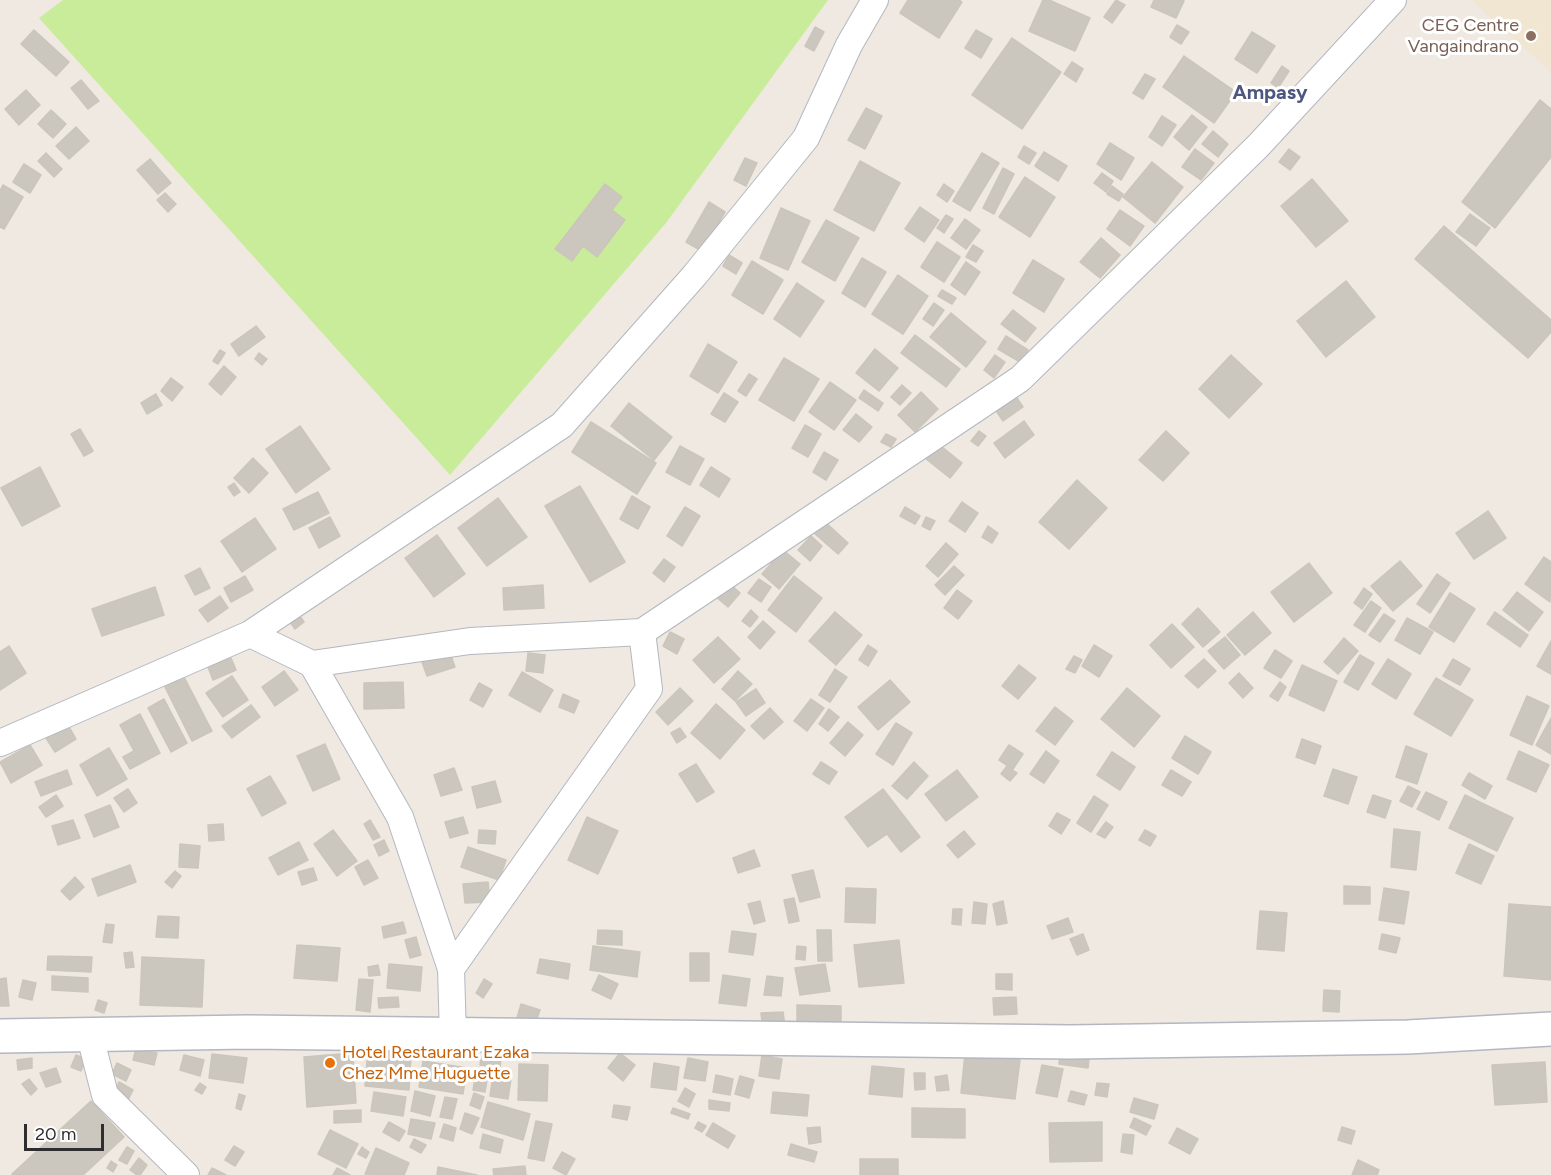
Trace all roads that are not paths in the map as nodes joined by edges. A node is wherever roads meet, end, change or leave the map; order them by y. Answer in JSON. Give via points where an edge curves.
{"nodes":[{"id":1,"x":875,"y":0,"type":"edge"},
{"id":2,"x":1393,"y":0,"type":"edge"},
{"id":3,"x":642,"y":632,"type":"junction"},
{"id":4,"x":250,"y":634,"type":"junction"},
{"id":5,"x":312,"y":664,"type":"junction"},
{"id":6,"x":0,"y":743,"type":"edge"},
{"id":7,"x":451,"y":969,"type":"junction"},
{"id":8,"x":1551,"y":1029,"type":"edge"},
{"id":9,"x":0,"y":1036,"type":"edge"},
{"id":10,"x":90,"y":1036,"type":"junction"},
{"id":11,"x":453,"y":1036,"type":"junction"},
{"id":12,"x":184,"y":1173,"type":"edge"}],
"edges":[{"from":1,"to":4,"type":"street","via":[[849,45],[806,138],[694,276],[562,425]]},
{"from":2,"to":3,"type":"street","via":[[1258,146],[1020,380]]},
{"from":3,"to":5,"type":"street","via":[[470,640]]},
{"from":3,"to":7,"type":"street","via":[[649,689]]},
{"from":4,"to":5,"type":"street"},
{"from":4,"to":6,"type":"street"},
{"from":5,"to":7,"type":"street","via":[[400,817]]},
{"from":7,"to":11,"type":"street"},
{"from":8,"to":11,"type":"street","via":[[1408,1037],[1070,1042]]},
{"from":9,"to":10,"type":"street"},
{"from":10,"to":11,"type":"street","via":[[248,1032]]},
{"from":10,"to":12,"type":"street","via":[[105,1095]]}]}
